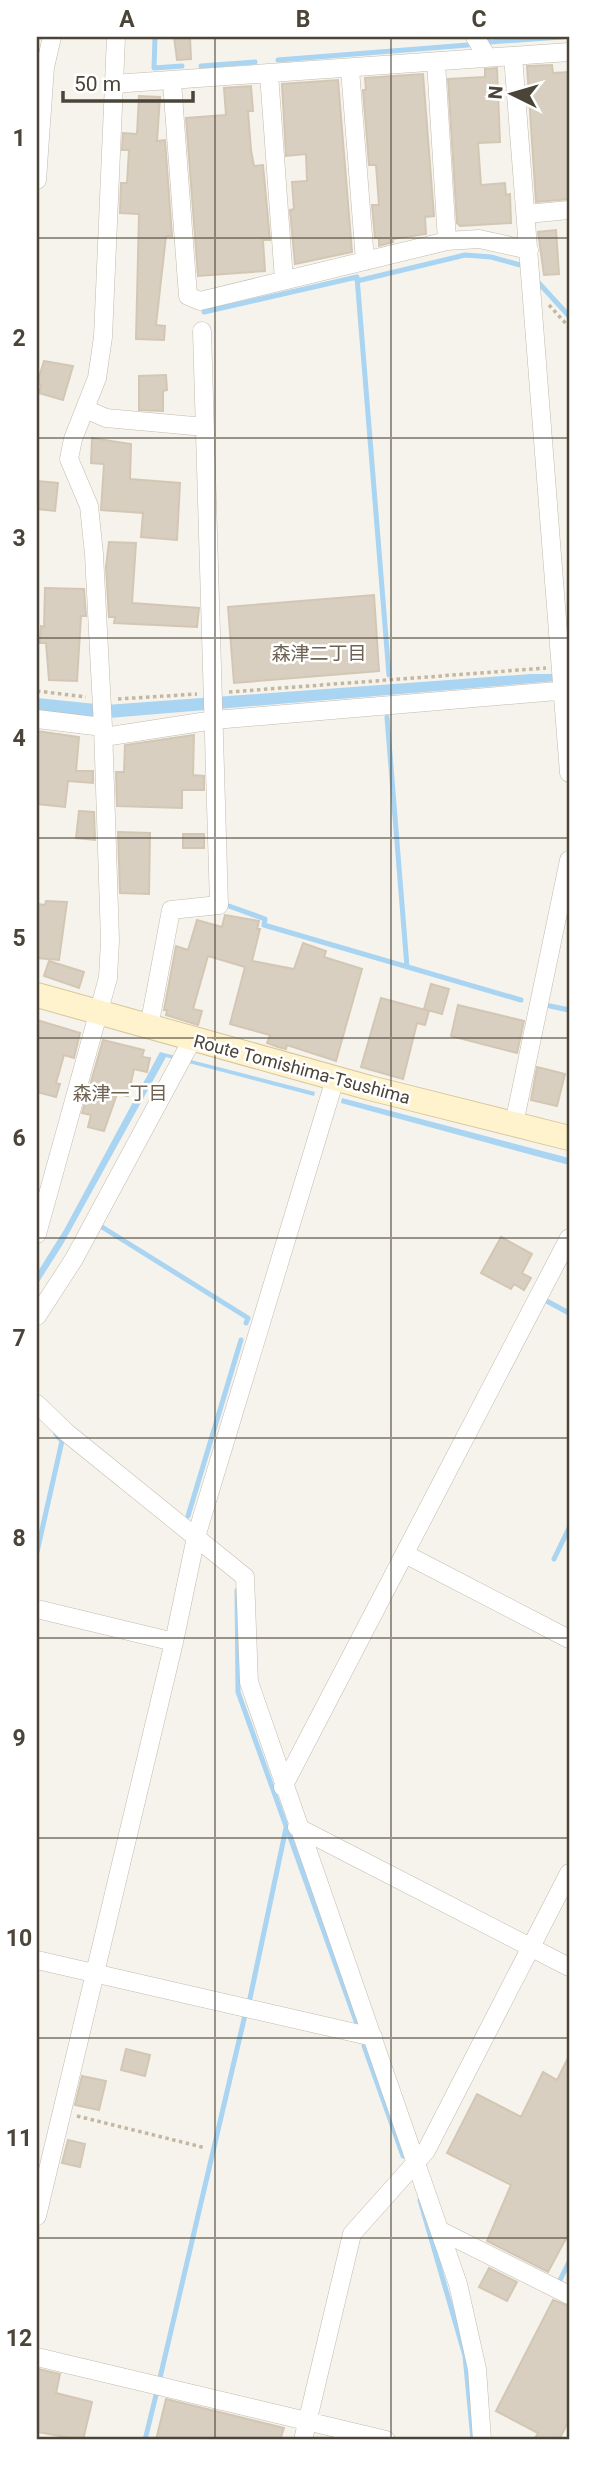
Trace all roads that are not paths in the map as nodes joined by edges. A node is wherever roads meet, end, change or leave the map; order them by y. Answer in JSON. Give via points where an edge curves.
{"nodes":[{"id":1,"x":51,"y":37,"type":"edge"},
{"id":2,"x":116,"y":37,"type":"edge"},
{"id":3,"x":475,"y":37,"type":"edge"},
{"id":4,"x":569,"y":52,"type":"edge"},
{"id":5,"x":513,"y":56,"type":"junction"},
{"id":6,"x":487,"y":57,"type":"junction"},
{"id":7,"x":436,"y":62,"type":"junction"},
{"id":8,"x":350,"y":69,"type":"junction"},
{"id":9,"x":269,"y":74,"type":"junction"},
{"id":10,"x":172,"y":82,"type":"junction"},
{"id":11,"x":113,"y":84,"type":"junction"},
{"id":12,"x":37,"y":180,"type":"edge"},
{"id":13,"x":569,"y":210,"type":"edge"},
{"id":14,"x":527,"y":214,"type":"junction"},
{"id":15,"x":447,"y":241,"type":"junction"},
{"id":16,"x":529,"y":250,"type":"junction"},
{"id":17,"x":365,"y":261,"type":"junction"},
{"id":18,"x":284,"y":281,"type":"junction"},
{"id":19,"x":202,"y":331,"type":"dead end"},
{"id":20,"x":85,"y":409,"type":"junction"},
{"id":21,"x":205,"y":427,"type":"junction"},
{"id":22,"x":564,"y":680,"type":"edge"},
{"id":23,"x":213,"y":706,"type":"junction"},
{"id":24,"x":103,"y":718,"type":"junction"},
{"id":25,"x":37,"y":719,"type":"edge"},
{"id":26,"x":569,"y":773,"type":"edge"},
{"id":27,"x":569,"y":860,"type":"edge"},
{"id":28,"x":37,"y":995,"type":"edge"},
{"id":29,"x":100,"y":1012,"type":"junction"},
{"id":30,"x":149,"y":1027,"type":"junction"},
{"id":31,"x":185,"y":1053,"type":"junction"},
{"id":32,"x":335,"y":1079,"type":"junction"},
{"id":33,"x":514,"y":1124,"type":"junction"},
{"id":34,"x":569,"y":1138,"type":"edge"},
{"id":35,"x":37,"y":1234,"type":"edge"},
{"id":36,"x":569,"y":1238,"type":"edge"},
{"id":37,"x":37,"y":1316,"type":"edge"},
{"id":38,"x":37,"y":1404,"type":"edge"},
{"id":39,"x":196,"y":1537,"type":"junction"},
{"id":40,"x":405,"y":1554,"type":"junction"},
{"id":41,"x":37,"y":1609,"type":"edge"},
{"id":42,"x":569,"y":1639,"type":"edge"},
{"id":43,"x":174,"y":1642,"type":"junction"},
{"id":44,"x":284,"y":1787,"type":"junction"},
{"id":45,"x":297,"y":1826,"type":"junction"},
{"id":46,"x":569,"y":1873,"type":"edge"},
{"id":47,"x":531,"y":1948,"type":"junction"},
{"id":48,"x":37,"y":1960,"type":"edge"},
{"id":49,"x":569,"y":1967,"type":"edge"},
{"id":50,"x":95,"y":1974,"type":"junction"},
{"id":51,"x":373,"y":2036,"type":"junction"},
{"id":52,"x":416,"y":2164,"type":"junction"},
{"id":53,"x":37,"y":2216,"type":"edge"},
{"id":54,"x":439,"y":2230,"type":"junction"},
{"id":55,"x":569,"y":2295,"type":"edge"},
{"id":56,"x":37,"y":2357,"type":"edge"},
{"id":57,"x":307,"y":2422,"type":"junction"},
{"id":58,"x":303,"y":2440,"type":"edge"},
{"id":59,"x":386,"y":2440,"type":"edge"},
{"id":60,"x":482,"y":2440,"type":"edge"}],
"edges":[{"from":1,"to":12,"type":"street"},
{"from":2,"to":11,"type":"street"},
{"from":3,"to":6,"type":"street"},
{"from":4,"to":5,"type":"street"},
{"from":5,"to":6,"type":"street"},
{"from":5,"to":14,"type":"street"},
{"from":6,"to":7,"type":"street"},
{"from":7,"to":8,"type":"street"},
{"from":7,"to":15,"type":"street"},
{"from":8,"to":9,"type":"street"},
{"from":8,"to":17,"type":"street"},
{"from":9,"to":10,"type":"street"},
{"from":9,"to":18,"type":"street"},
{"from":10,"to":11,"type":"street"},
{"from":10,"to":18,"type":"street","via":[[188,296],[200,300]]},
{"from":11,"to":20,"type":"street","via":[[103,337],[97,379]]},
{"from":13,"to":14,"type":"street"},
{"from":14,"to":16,"type":"street"},
{"from":15,"to":16,"type":"street","via":[[480,239]]},
{"from":15,"to":17,"type":"street"},
{"from":16,"to":22,"type":"street"},
{"from":17,"to":18,"type":"street"},
{"from":19,"to":21,"type":"street"},
{"from":20,"to":21,"type":"street","via":[[106,418]]},
{"from":20,"to":24,"type":"street","via":[[69,459],[89,506]]},
{"from":21,"to":23,"type":"street"},
{"from":22,"to":23,"type":"street"},
{"from":22,"to":26,"type":"street"},
{"from":23,"to":24,"type":"street"},
{"from":23,"to":30,"type":"street","via":[[219,905],[171,910]]},
{"from":24,"to":25,"type":"street"},
{"from":24,"to":29,"type":"street","via":[[110,940]]},
{"from":27,"to":33,"type":"street"},
{"from":28,"to":29,"type":"main road","name":"Route Tomishima-Tsushima"},
{"from":29,"to":30,"type":"main road","name":"Route Tomishima-Tsushima"},
{"from":29,"to":35,"type":"street"},
{"from":30,"to":31,"type":"main road","name":"Route Tomishima-Tsushima"},
{"from":31,"to":32,"type":"main road","name":"Route Tomishima-Tsushima"},
{"from":31,"to":37,"type":"street","via":[[74,1259]]},
{"from":32,"to":33,"type":"main road","name":"Route Tomishima-Tsushima"},
{"from":32,"to":39,"type":"street"},
{"from":33,"to":34,"type":"main road","name":"Route Tomishima-Tsushima"},
{"from":36,"to":40,"type":"street"},
{"from":38,"to":39,"type":"street"},
{"from":39,"to":43,"type":"street"},
{"from":39,"to":44,"type":"street","via":[[245,1577],[249,1682]]},
{"from":40,"to":42,"type":"street"},
{"from":40,"to":44,"type":"street"},
{"from":41,"to":43,"type":"street"},
{"from":43,"to":50,"type":"street"},
{"from":44,"to":45,"type":"street"},
{"from":45,"to":47,"type":"street"},
{"from":45,"to":51,"type":"street"},
{"from":46,"to":47,"type":"street"},
{"from":47,"to":49,"type":"street"},
{"from":47,"to":52,"type":"street"},
{"from":48,"to":50,"type":"street"},
{"from":50,"to":51,"type":"street"},
{"from":50,"to":53,"type":"street"},
{"from":51,"to":52,"type":"street"},
{"from":52,"to":54,"type":"street"},
{"from":52,"to":57,"type":"street","via":[[352,2234]]},
{"from":54,"to":55,"type":"street"},
{"from":54,"to":60,"type":"street","via":[[458,2284],[477,2369]]},
{"from":56,"to":57,"type":"street"},
{"from":57,"to":58,"type":"street"},
{"from":57,"to":59,"type":"street"}]}
